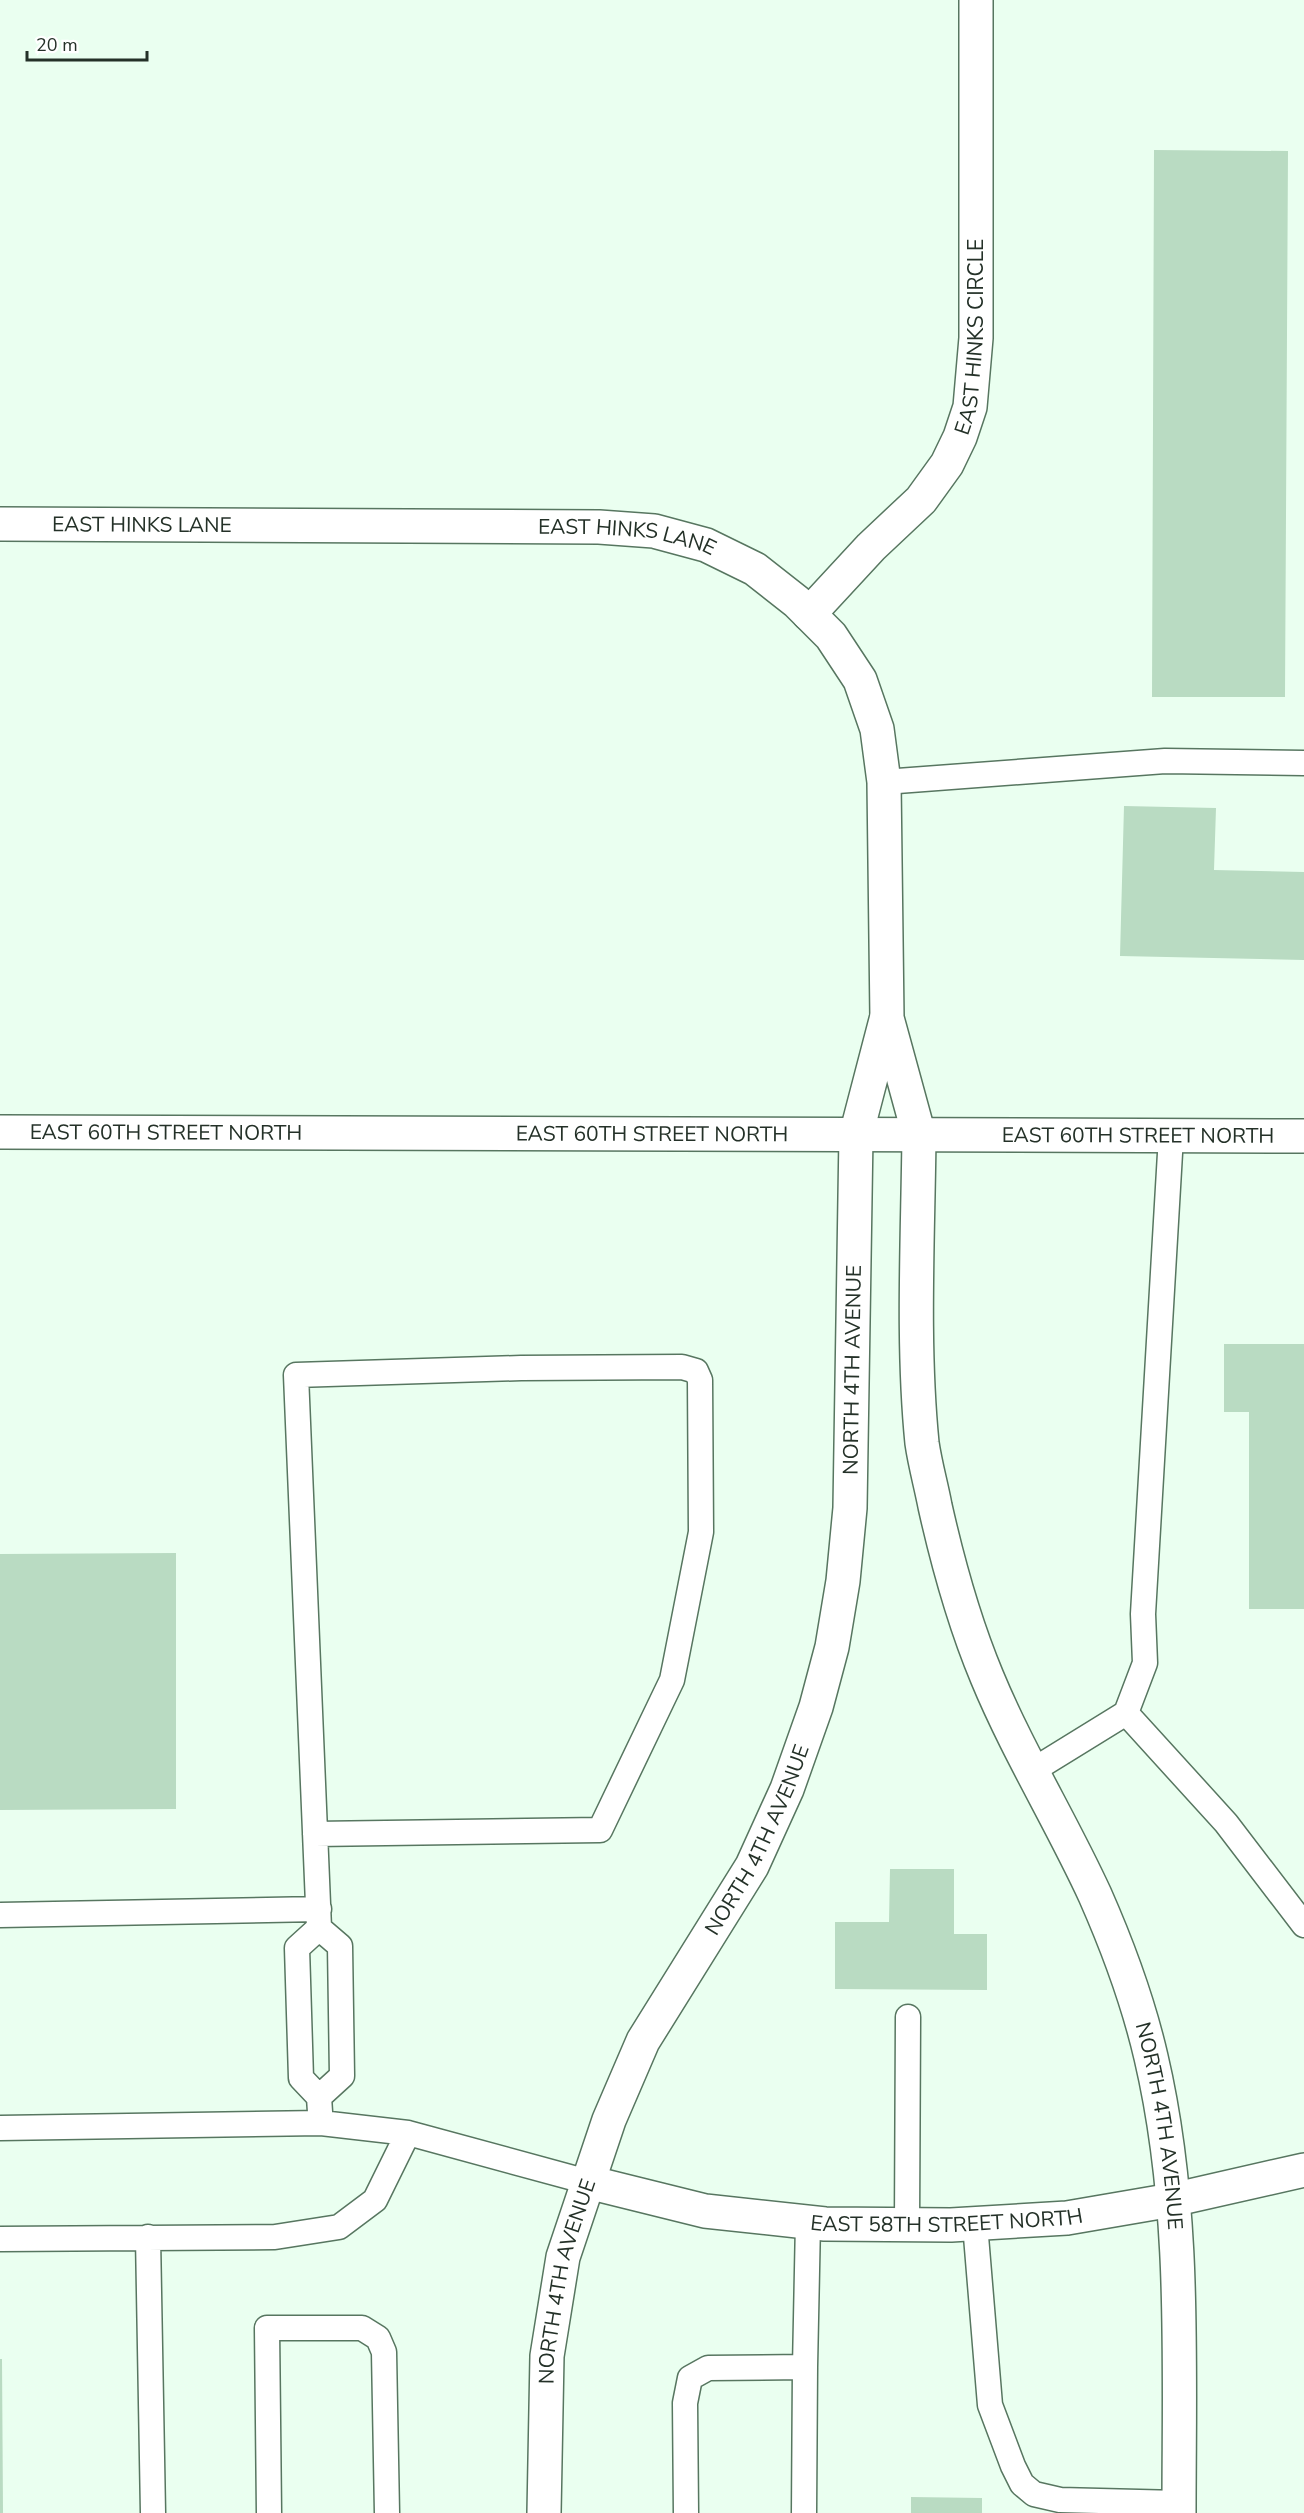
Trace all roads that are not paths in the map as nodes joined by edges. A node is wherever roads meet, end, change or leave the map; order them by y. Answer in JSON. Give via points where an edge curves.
{"nodes":[{"id":1,"x":976,"y":0,"type":"edge"},
{"id":2,"x":0,"y":524,"type":"edge"},
{"id":3,"x":809,"y":614,"type":"junction"},
{"id":4,"x":1304,"y":764,"type":"edge"},
{"id":5,"x":884,"y":782,"type":"junction"},
{"id":6,"x":886,"y":1018,"type":"junction"},
{"id":7,"x":0,"y":1132,"type":"edge"},
{"id":8,"x":856,"y":1135,"type":"junction"},
{"id":9,"x":919,"y":1135,"type":"junction"},
{"id":10,"x":1171,"y":1136,"type":"junction"},
{"id":11,"x":1304,"y":1136,"type":"edge"},
{"id":12,"x":1126,"y":1713,"type":"junction"},
{"id":13,"x":1032,"y":1771,"type":"junction"},
{"id":14,"x":315,"y":1834,"type":"junction"},
{"id":15,"x":0,"y":1915,"type":"edge"},
{"id":16,"x":319,"y":1918,"type":"junction"},
{"id":17,"x":1304,"y":1925,"type":"edge"},
{"id":18,"x":908,"y":2017,"type":"dead end"},
{"id":19,"x":319,"y":2097,"type":"junction"},
{"id":20,"x":321,"y":2123,"type":"junction"},
{"id":21,"x":0,"y":2128,"type":"edge"},
{"id":22,"x":408,"y":2133,"type":"junction"},
{"id":23,"x":1304,"y":2170,"type":"edge"},
{"id":24,"x":588,"y":2182,"type":"junction"},
{"id":25,"x":1172,"y":2200,"type":"junction"},
{"id":26,"x":808,"y":2222,"type":"junction"},
{"id":27,"x":975,"y":2224,"type":"junction"},
{"id":28,"x":907,"y":2225,"type":"junction"},
{"id":29,"x":148,"y":2237,"type":"junction"},
{"id":30,"x":0,"y":2239,"type":"edge"},
{"id":31,"x":805,"y":2367,"type":"junction"},
{"id":32,"x":1179,"y":2508,"type":"edge"},
{"id":33,"x":153,"y":2513,"type":"edge"},
{"id":34,"x":269,"y":2513,"type":"edge"},
{"id":35,"x":387,"y":2513,"type":"edge"},
{"id":36,"x":544,"y":2513,"type":"edge"},
{"id":37,"x":686,"y":2513,"type":"edge"},
{"id":38,"x":804,"y":2513,"type":"edge"}],
"edges":[{"from":1,"to":3,"type":"street","name":"EAST HINKS CIRCLE","via":[[976,338],[970,407],[947,465],[921,500]]},
{"from":2,"to":3,"type":"street","name":"EAST HINKS LANE","via":[[599,527],[654,531],[706,545],[755,569]]},
{"from":3,"to":5,"type":"street","name":"EAST HINKS LANE","via":[[831,636],[860,680],[877,729]]},
{"from":4,"to":5,"type":"lane","via":[[1165,761]]},
{"from":5,"to":6,"type":"street","name":"EAST HINKS LANE"},
{"from":6,"to":8,"type":"street","name":"EAST HINKS LANE"},
{"from":6,"to":9,"type":"street","name":"EAST HINKS LANE"},
{"from":7,"to":8,"type":"street","name":"EAST 60TH STREET NORTH"},
{"from":8,"to":9,"type":"street","name":"EAST 60TH STREET NORTH"},
{"from":8,"to":24,"type":"street","name":"NORTH 4TH AVENUE","via":[[850,1508],[832,1647],[816,1707],[770,1828],[752,1866],[643,2041]]},
{"from":9,"to":10,"type":"street","name":"EAST 60TH STREET NORTH"},
{"from":9,"to":13,"type":"street","name":"NORTH 4TH AVENUE","via":[[918,1392],[923,1448],[962,1610],[987,1677]]},
{"from":10,"to":11,"type":"street","name":"EAST 60TH STREET NORTH"},
{"from":10,"to":12,"type":"lane","via":[[1143,1614],[1145,1663]]},
{"from":12,"to":13,"type":"lane"},
{"from":12,"to":17,"type":"lane","via":[[1226,1823]]},
{"from":13,"to":25,"type":"street","name":"NORTH 4TH AVENUE","via":[[1094,1893],[1124,1964],[1151,2056]]},
{"from":14,"to":14,"type":"lane","via":[[296,1374],[521,1368],[682,1367],[696,1371],[700,1380],[701,1532],[672,1680],[600,1830]]},
{"from":14,"to":16,"type":"lane"},
{"from":15,"to":16,"type":"lane"},
{"from":16,"to":19,"type":"lane","via":[[297,1948],[301,2078]]},
{"from":16,"to":19,"type":"lane","via":[[340,1946],[342,2076]]},
{"from":18,"to":28,"type":"lane"},
{"from":19,"to":20,"type":"lane"},
{"from":20,"to":21,"type":"lane"},
{"from":20,"to":22,"type":"lane"},
{"from":22,"to":24,"type":"lane"},
{"from":22,"to":29,"type":"lane","via":[[375,2200],[339,2227],[275,2237]]},
{"from":23,"to":25,"type":"street","name":"EAST 58TH STREET NORTH"},
{"from":24,"to":26,"type":"street","name":"EAST 58TH STREET NORTH","via":[[705,2211]]},
{"from":24,"to":36,"type":"street","name":"NORTH 4TH AVENUE","via":[[563,2257],[547,2356]]},
{"from":25,"to":27,"type":"street","name":"EAST 58TH STREET NORTH","via":[[1067,2218]]},
{"from":25,"to":32,"type":"street","name":"NORTH 4TH AVENUE","via":[[1179,2284]]},
{"from":26,"to":28,"type":"street","name":"EAST 58TH STREET NORTH"},
{"from":26,"to":31,"type":"lane"},
{"from":27,"to":28,"type":"street","name":"EAST 58TH STREET NORTH"},
{"from":27,"to":32,"type":"lane","via":[[990,2405],[1022,2484],[1034,2494],[1060,2500]]},
{"from":29,"to":30,"type":"lane"},
{"from":29,"to":33,"type":"lane"},
{"from":31,"to":37,"type":"lane","via":[[708,2368],[690,2378],[685,2403]]},
{"from":31,"to":38,"type":"lane"},
{"from":34,"to":35,"type":"lane","via":[[267,2328],[362,2328],[378,2338],[384,2352]]}]}
